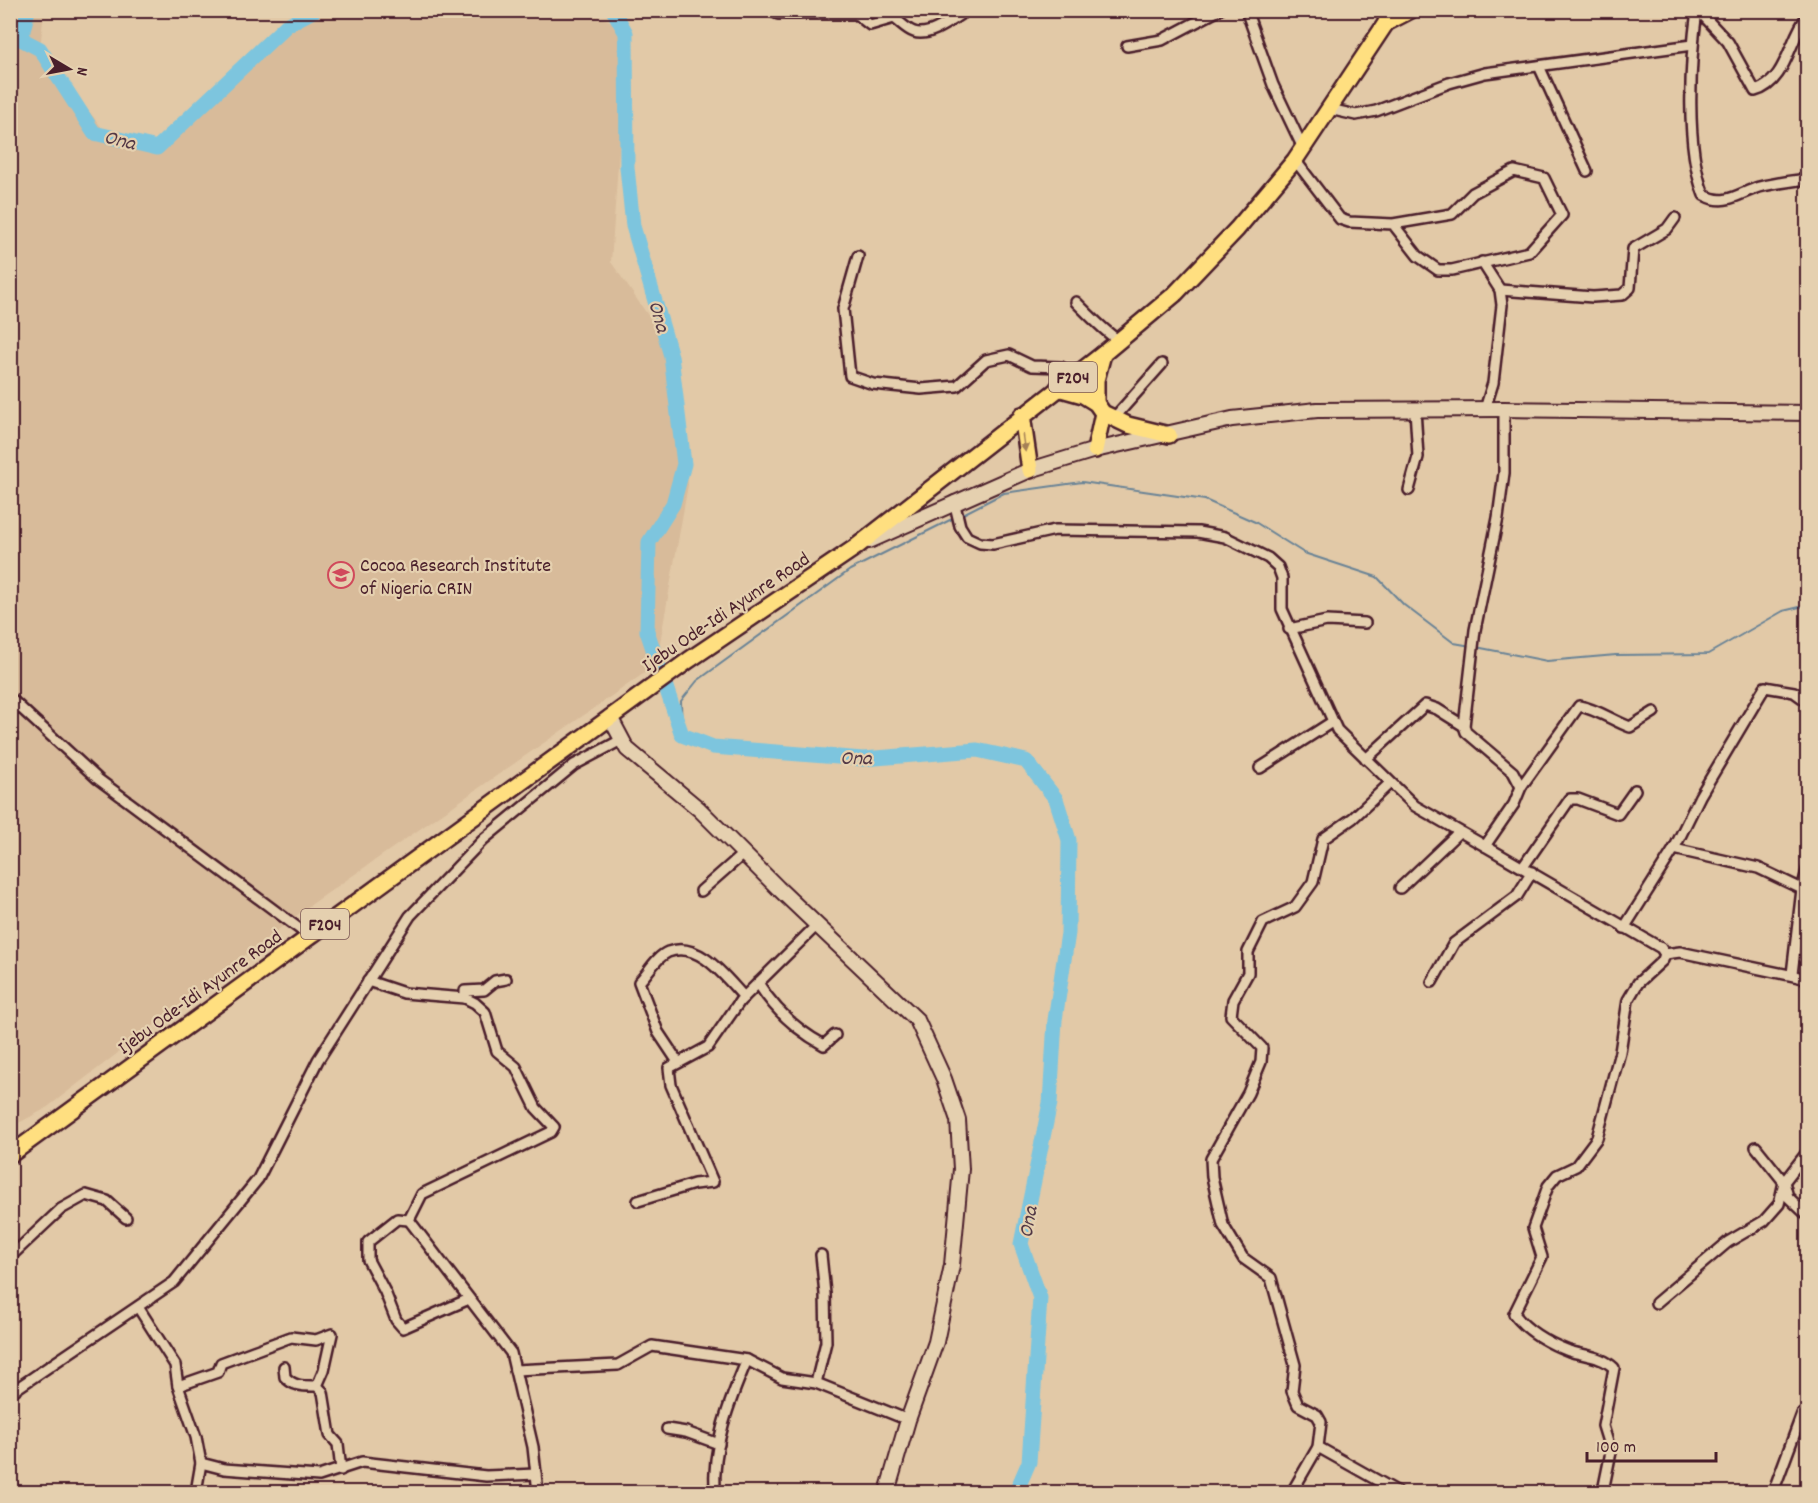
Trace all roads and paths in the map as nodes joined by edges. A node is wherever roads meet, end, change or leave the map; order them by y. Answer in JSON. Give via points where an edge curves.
{"nodes":[{"id":1,"x":771,"y":10,"type":"edge"},
{"id":2,"x":967,"y":10,"type":"edge"},
{"id":3,"x":1219,"y":10,"type":"edge"},
{"id":4,"x":1246,"y":10,"type":"edge"},
{"id":5,"x":1411,"y":10,"type":"edge"},
{"id":6,"x":1697,"y":10,"type":"edge"},
{"id":7,"x":1808,"y":15,"type":"edge"},
{"id":8,"x":1387,"y":17,"type":"edge"},
{"id":9,"x":1692,"y":45,"type":"junction"},
{"id":10,"x":1127,"y":46,"type":"dead end"},
{"id":11,"x":1539,"y":66,"type":"junction"},
{"id":12,"x":1329,"y":109,"type":"junction"},
{"id":13,"x":1299,"y":154,"type":"junction"},
{"id":14,"x":1587,"y":171,"type":"dead end"},
{"id":15,"x":1808,"y":179,"type":"edge"},
{"id":16,"x":1675,"y":218,"type":"dead end"},
{"id":17,"x":1393,"y":224,"type":"junction"},
{"id":18,"x":858,"y":255,"type":"dead end"},
{"id":19,"x":1482,"y":261,"type":"junction"},
{"id":20,"x":1500,"y":290,"type":"junction"},
{"id":21,"x":1076,"y":302,"type":"dead end"},
{"id":22,"x":1119,"y":341,"type":"junction"},
{"id":23,"x":1103,"y":354,"type":"junction"},
{"id":24,"x":1162,"y":364,"type":"dead end"},
{"id":25,"x":1074,"y":376,"type":"junction"},
{"id":26,"x":1058,"y":388,"type":"junction"},
{"id":27,"x":1416,"y":409,"type":"junction"},
{"id":28,"x":1485,"y":409,"type":"junction"},
{"id":29,"x":1504,"y":409,"type":"junction"},
{"id":30,"x":1104,"y":411,"type":"junction"},
{"id":31,"x":1808,"y":413,"type":"edge"},
{"id":32,"x":1022,"y":415,"type":"junction"},
{"id":33,"x":1169,"y":435,"type":"junction"},
{"id":34,"x":1095,"y":450,"type":"junction"},
{"id":35,"x":1030,"y":470,"type":"junction"},
{"id":36,"x":1409,"y":490,"type":"dead end"},
{"id":37,"x":955,"y":507,"type":"junction"},
{"id":38,"x":856,"y":547,"type":"junction"},
{"id":39,"x":1365,"y":623,"type":"dead end"},
{"id":40,"x":1289,"y":629,"type":"junction"},
{"id":41,"x":10,"y":698,"type":"edge"},
{"id":42,"x":1808,"y":702,"type":"edge"},
{"id":43,"x":1654,"y":712,"type":"dead end"},
{"id":44,"x":610,"y":717,"type":"junction"},
{"id":45,"x":1332,"y":722,"type":"junction"},
{"id":46,"x":1464,"y":726,"type":"junction"},
{"id":47,"x":621,"y":740,"type":"junction"},
{"id":48,"x":1366,"y":759,"type":"junction"},
{"id":49,"x":1260,"y":768,"type":"dead end"},
{"id":50,"x":1389,"y":784,"type":"junction"},
{"id":51,"x":1521,"y":787,"type":"junction"},
{"id":52,"x":1635,"y":790,"type":"dead end"},
{"id":53,"x":1459,"y":832,"type":"junction"},
{"id":54,"x":1485,"y":846,"type":"junction"},
{"id":55,"x":1674,"y":849,"type":"junction"},
{"id":56,"x":744,"y":854,"type":"junction"},
{"id":57,"x":1523,"y":867,"type":"junction"},
{"id":58,"x":1808,"y":867,"type":"edge"},
{"id":59,"x":1532,"y":872,"type":"junction"},
{"id":60,"x":1400,"y":888,"type":"dead end"},
{"id":61,"x":1802,"y":889,"type":"junction"},
{"id":62,"x":701,"y":891,"type":"dead end"},
{"id":63,"x":816,"y":925,"type":"junction"},
{"id":64,"x":1624,"y":928,"type":"junction"},
{"id":65,"x":309,"y":936,"type":"junction"},
{"id":66,"x":1665,"y":954,"type":"junction"},
{"id":67,"x":1792,"y":974,"type":"junction"},
{"id":68,"x":506,"y":979,"type":"dead end"},
{"id":69,"x":1808,"y":979,"type":"edge"},
{"id":70,"x":368,"y":981,"type":"junction"},
{"id":71,"x":1432,"y":982,"type":"dead end"},
{"id":72,"x":758,"y":983,"type":"junction"},
{"id":73,"x":744,"y":997,"type":"junction"},
{"id":74,"x":465,"y":998,"type":"junction"},
{"id":75,"x":835,"y":1035,"type":"dead end"},
{"id":76,"x":678,"y":1062,"type":"junction"},
{"id":77,"x":1756,"y":1147,"type":"dead end"},
{"id":78,"x":1808,"y":1151,"type":"edge"},
{"id":79,"x":10,"y":1155,"type":"edge"},
{"id":80,"x":1784,"y":1182,"type":"junction"},
{"id":81,"x":638,"y":1201,"type":"dead end"},
{"id":82,"x":1808,"y":1216,"type":"edge"},
{"id":83,"x":126,"y":1218,"type":"dead end"},
{"id":84,"x":410,"y":1220,"type":"junction"},
{"id":85,"x":821,"y":1255,"type":"dead end"},
{"id":86,"x":10,"y":1257,"type":"edge"},
{"id":87,"x":469,"y":1299,"type":"junction"},
{"id":88,"x":1656,"y":1303,"type":"dead end"},
{"id":89,"x":138,"y":1307,"type":"junction"},
{"id":90,"x":747,"y":1360,"type":"junction"},
{"id":91,"x":284,"y":1367,"type":"dead end"},
{"id":92,"x":515,"y":1370,"type":"junction"},
{"id":93,"x":816,"y":1383,"type":"junction"},
{"id":94,"x":178,"y":1386,"type":"junction"},
{"id":95,"x":317,"y":1386,"type":"junction"},
{"id":96,"x":10,"y":1393,"type":"edge"},
{"id":97,"x":1808,"y":1411,"type":"edge"},
{"id":98,"x":908,"y":1420,"type":"junction"},
{"id":99,"x":667,"y":1429,"type":"dead end"},
{"id":100,"x":719,"y":1444,"type":"junction"},
{"id":101,"x":1318,"y":1447,"type":"junction"},
{"id":102,"x":201,"y":1463,"type":"junction"},
{"id":103,"x":10,"y":1470,"type":"edge"},
{"id":104,"x":341,"y":1470,"type":"junction"},
{"id":105,"x":536,"y":1474,"type":"junction"},
{"id":106,"x":715,"y":1491,"type":"edge"},
{"id":107,"x":12,"y":1492,"type":"edge"},
{"id":108,"x":196,"y":1492,"type":"edge"},
{"id":109,"x":538,"y":1492,"type":"edge"},
{"id":110,"x":697,"y":1492,"type":"edge"},
{"id":111,"x":887,"y":1492,"type":"edge"},
{"id":112,"x":1292,"y":1492,"type":"edge"},
{"id":113,"x":1398,"y":1492,"type":"edge"},
{"id":114,"x":1610,"y":1492,"type":"edge"},
{"id":115,"x":1773,"y":1492,"type":"edge"}],
"edges":[{"from":1,"to":2,"type":"street","via":[[778,14],[856,14],[870,25],[894,18],[920,33],[935,29]]},
{"from":3,"to":10,"type":"street","via":[[1162,40]]},
{"from":4,"to":13,"type":"street"},
{"from":5,"to":8,"type":"main road","number":"F204"},
{"from":6,"to":7,"type":"street","via":[[1728,42],[1755,91],[1778,74]]},
{"from":6,"to":9,"type":"street"},
{"from":8,"to":12,"type":"main road","name":"Ijebu Ode-Idi Ayunre Road","number":"F204"},
{"from":9,"to":11,"type":"street"},
{"from":9,"to":15,"type":"street","via":[[1693,162],[1704,195],[1728,200],[1756,188]]},
{"from":11,"to":12,"type":"street","via":[[1485,73],[1376,111],[1356,115]]},
{"from":11,"to":14,"type":"street"},
{"from":12,"to":13,"type":"main road","name":"Ijebu Ode-Idi Ayunre Road","number":"F204"},
{"from":13,"to":17,"type":"street","via":[[1340,219]]},
{"from":13,"to":22,"type":"main road","name":"Ijebu Ode-Idi Ayunre Road","number":"F204","via":[[1237,229],[1175,294]]},
{"from":16,"to":20,"type":"street","via":[[1667,229],[1634,249],[1630,288],[1622,295],[1593,297]]},
{"from":17,"to":19,"type":"street","via":[[1418,256],[1438,270]]},
{"from":17,"to":19,"type":"street","via":[[1452,214],[1473,193],[1514,171],[1544,178],[1562,215],[1529,252]]},
{"from":18,"to":25,"type":"street","via":[[843,309],[850,376],[873,384],[921,389],[957,386],[986,360],[1009,355],[1032,366],[1061,367]]},
{"from":19,"to":20,"type":"street"},
{"from":20,"to":28,"type":"street","via":[[1493,383]]},
{"from":21,"to":22,"type":"street"},
{"from":22,"to":23,"type":"main road","name":"Ijebu Ode-Idi Ayunre Road","number":"F204"},
{"from":23,"to":25,"type":"main road","name":"Ijebu Ode-Idi Ayunre Road","number":"F204"},
{"from":23,"to":30,"type":"main road","via":[[1096,380]]},
{"from":24,"to":30,"type":"street"},
{"from":25,"to":26,"type":"main road","name":"Ijebu Ode-Idi Ayunre Road","number":"F204"},
{"from":26,"to":30,"type":"main road","via":[[1083,394]]},
{"from":26,"to":32,"type":"main road","name":"Ijebu Ode-Idi Ayunre Road","number":"F204"},
{"from":27,"to":28,"type":"main road"},
{"from":27,"to":33,"type":"main road","via":[[1317,410],[1232,419]]},
{"from":27,"to":36,"type":"street","via":[[1418,457]]},
{"from":28,"to":29,"type":"main road"},
{"from":29,"to":31,"type":"main road"},
{"from":29,"to":46,"type":"street","via":[[1504,473],[1475,630]]},
{"from":30,"to":33,"type":"main road","via":[[1145,430]]},
{"from":30,"to":34,"type":"main road"},
{"from":32,"to":35,"type":"main road","one_way":true},
{"from":32,"to":38,"type":"main road","name":"Ijebu Ode-Idi Ayunre Road","number":"F204"},
{"from":33,"to":34,"type":"main road"},
{"from":34,"to":35,"type":"main road"},
{"from":35,"to":37,"type":"main road"},
{"from":37,"to":38,"type":"main road"},
{"from":37,"to":40,"type":"street","via":[[960,526],[972,541],[993,544],[1055,530],[1198,532],[1226,537],[1278,567],[1282,609]]},
{"from":38,"to":44,"type":"main road","name":"Ijebu Ode-Idi Ayunre Road","number":"F204"},
{"from":39,"to":40,"type":"street","via":[[1327,621]]},
{"from":40,"to":45,"type":"street"},
{"from":41,"to":65,"type":"street","via":[[98,780]]},
{"from":42,"to":55,"type":"street","via":[[1794,692],[1765,687],[1700,796]]},
{"from":43,"to":51,"type":"street","via":[[1630,727],[1579,706]]},
{"from":44,"to":47,"type":"main road"},
{"from":44,"to":65,"type":"main road","name":"Ijebu Ode-Idi Ayunre Road","number":"F204"},
{"from":45,"to":48,"type":"street"},
{"from":45,"to":49,"type":"street"},
{"from":46,"to":48,"type":"street","via":[[1425,705]]},
{"from":46,"to":51,"type":"street","via":[[1466,732],[1513,772]]},
{"from":47,"to":56,"type":"main road"},
{"from":47,"to":70,"type":"street","via":[[574,765],[484,839],[410,916]]},
{"from":48,"to":50,"type":"street"},
{"from":50,"to":53,"type":"street","via":[[1415,806]]},
{"from":50,"to":101,"type":"street","via":[[1353,818],[1323,839],[1313,882],[1295,907],[1263,922],[1248,952],[1248,973],[1233,1000],[1231,1016],[1262,1048],[1261,1062],[1234,1122],[1211,1159],[1223,1225],[1243,1258],[1271,1278],[1295,1365],[1292,1391],[1298,1405],[1317,1415],[1321,1422]]},
{"from":51,"to":54,"type":"street"},
{"from":52,"to":57,"type":"street","via":[[1618,814],[1570,799]]},
{"from":53,"to":54,"type":"street"},
{"from":53,"to":60,"type":"street"},
{"from":54,"to":57,"type":"street"},
{"from":55,"to":61,"type":"street","via":[[1758,868]]},
{"from":55,"to":64,"type":"street"},
{"from":56,"to":62,"type":"street"},
{"from":56,"to":63,"type":"main road"},
{"from":57,"to":59,"type":"street"},
{"from":58,"to":61,"type":"street"},
{"from":59,"to":64,"type":"street"},
{"from":59,"to":71,"type":"street","via":[[1517,896],[1454,943]]},
{"from":61,"to":67,"type":"street"},
{"from":63,"to":72,"type":"street"},
{"from":63,"to":98,"type":"main road","via":[[917,1020],[958,1120],[961,1169],[952,1266],[936,1342]]},
{"from":64,"to":66,"type":"street"},
{"from":65,"to":79,"type":"main road","name":"Ijebu Ode-Idi Ayunre Road","number":"F204"},
{"from":66,"to":67,"type":"street","via":[[1680,952]]},
{"from":66,"to":114,"type":"street","via":[[1628,1000],[1620,1052],[1597,1138],[1576,1166],[1557,1175],[1548,1186],[1533,1228],[1542,1257],[1514,1314],[1525,1329],[1569,1350],[1607,1361],[1614,1368],[1603,1426],[1611,1452],[1604,1485]]},
{"from":67,"to":69,"type":"street"},
{"from":68,"to":74,"type":"street","via":[[495,981],[484,990],[465,992]]},
{"from":70,"to":74,"type":"street","via":[[404,993]]},
{"from":70,"to":89,"type":"street","via":[[318,1060],[258,1179],[174,1282]]},
{"from":72,"to":73,"type":"street"},
{"from":72,"to":75,"type":"street","via":[[789,1022],[811,1038],[824,1045]]},
{"from":73,"to":76,"type":"street","via":[[708,1047]]},
{"from":73,"to":76,"type":"street","via":[[717,968],[690,951],[669,951],[659,958],[639,982],[658,1032]]},
{"from":74,"to":84,"type":"street","via":[[484,1012],[497,1051],[516,1067],[536,1108],[554,1127],[551,1132],[422,1194]]},
{"from":76,"to":81,"type":"street","via":[[669,1068],[671,1085],[713,1182]]},
{"from":77,"to":80,"type":"street"},
{"from":78,"to":80,"type":"street"},
{"from":80,"to":82,"type":"street","via":[[1788,1197]]},
{"from":80,"to":88,"type":"street","via":[[1779,1204],[1764,1221],[1728,1242]]},
{"from":83,"to":86,"type":"street","via":[[107,1201],[86,1195],[62,1209]]},
{"from":84,"to":87,"type":"street"},
{"from":84,"to":87,"type":"street","via":[[397,1219],[368,1242],[368,1260],[396,1320],[403,1328]]},
{"from":85,"to":93,"type":"street","via":[[826,1342]]},
{"from":87,"to":92,"type":"street","via":[[511,1353]]},
{"from":89,"to":94,"type":"street","via":[[175,1365]]},
{"from":89,"to":96,"type":"street"},
{"from":90,"to":92,"type":"street","via":[[652,1346],[618,1365]]},
{"from":90,"to":93,"type":"street","via":[[782,1378]]},
{"from":90,"to":100,"type":"street","via":[[729,1404]]},
{"from":91,"to":95,"type":"street","via":[[290,1382]]},
{"from":92,"to":105,"type":"street"},
{"from":93,"to":98,"type":"street"},
{"from":94,"to":95,"type":"street","via":[[218,1372],[221,1363],[289,1337],[316,1340],[332,1334]]},
{"from":94,"to":102,"type":"street"},
{"from":95,"to":104,"type":"street","via":[[323,1392],[330,1435],[338,1444]]},
{"from":97,"to":115,"type":"street","via":[[1802,1414]]},
{"from":98,"to":111,"type":"main road"},
{"from":99,"to":100,"type":"street"},
{"from":100,"to":106,"type":"street"},
{"from":101,"to":112,"type":"street"},
{"from":101,"to":113,"type":"street"},
{"from":102,"to":104,"type":"street","via":[[224,1469],[319,1476]]},
{"from":102,"to":108,"type":"street"},
{"from":103,"to":107,"type":"street"},
{"from":104,"to":105,"type":"street","via":[[362,1462],[486,1476]]},
{"from":105,"to":109,"type":"street"},
{"from":106,"to":110,"type":"street"}]}
